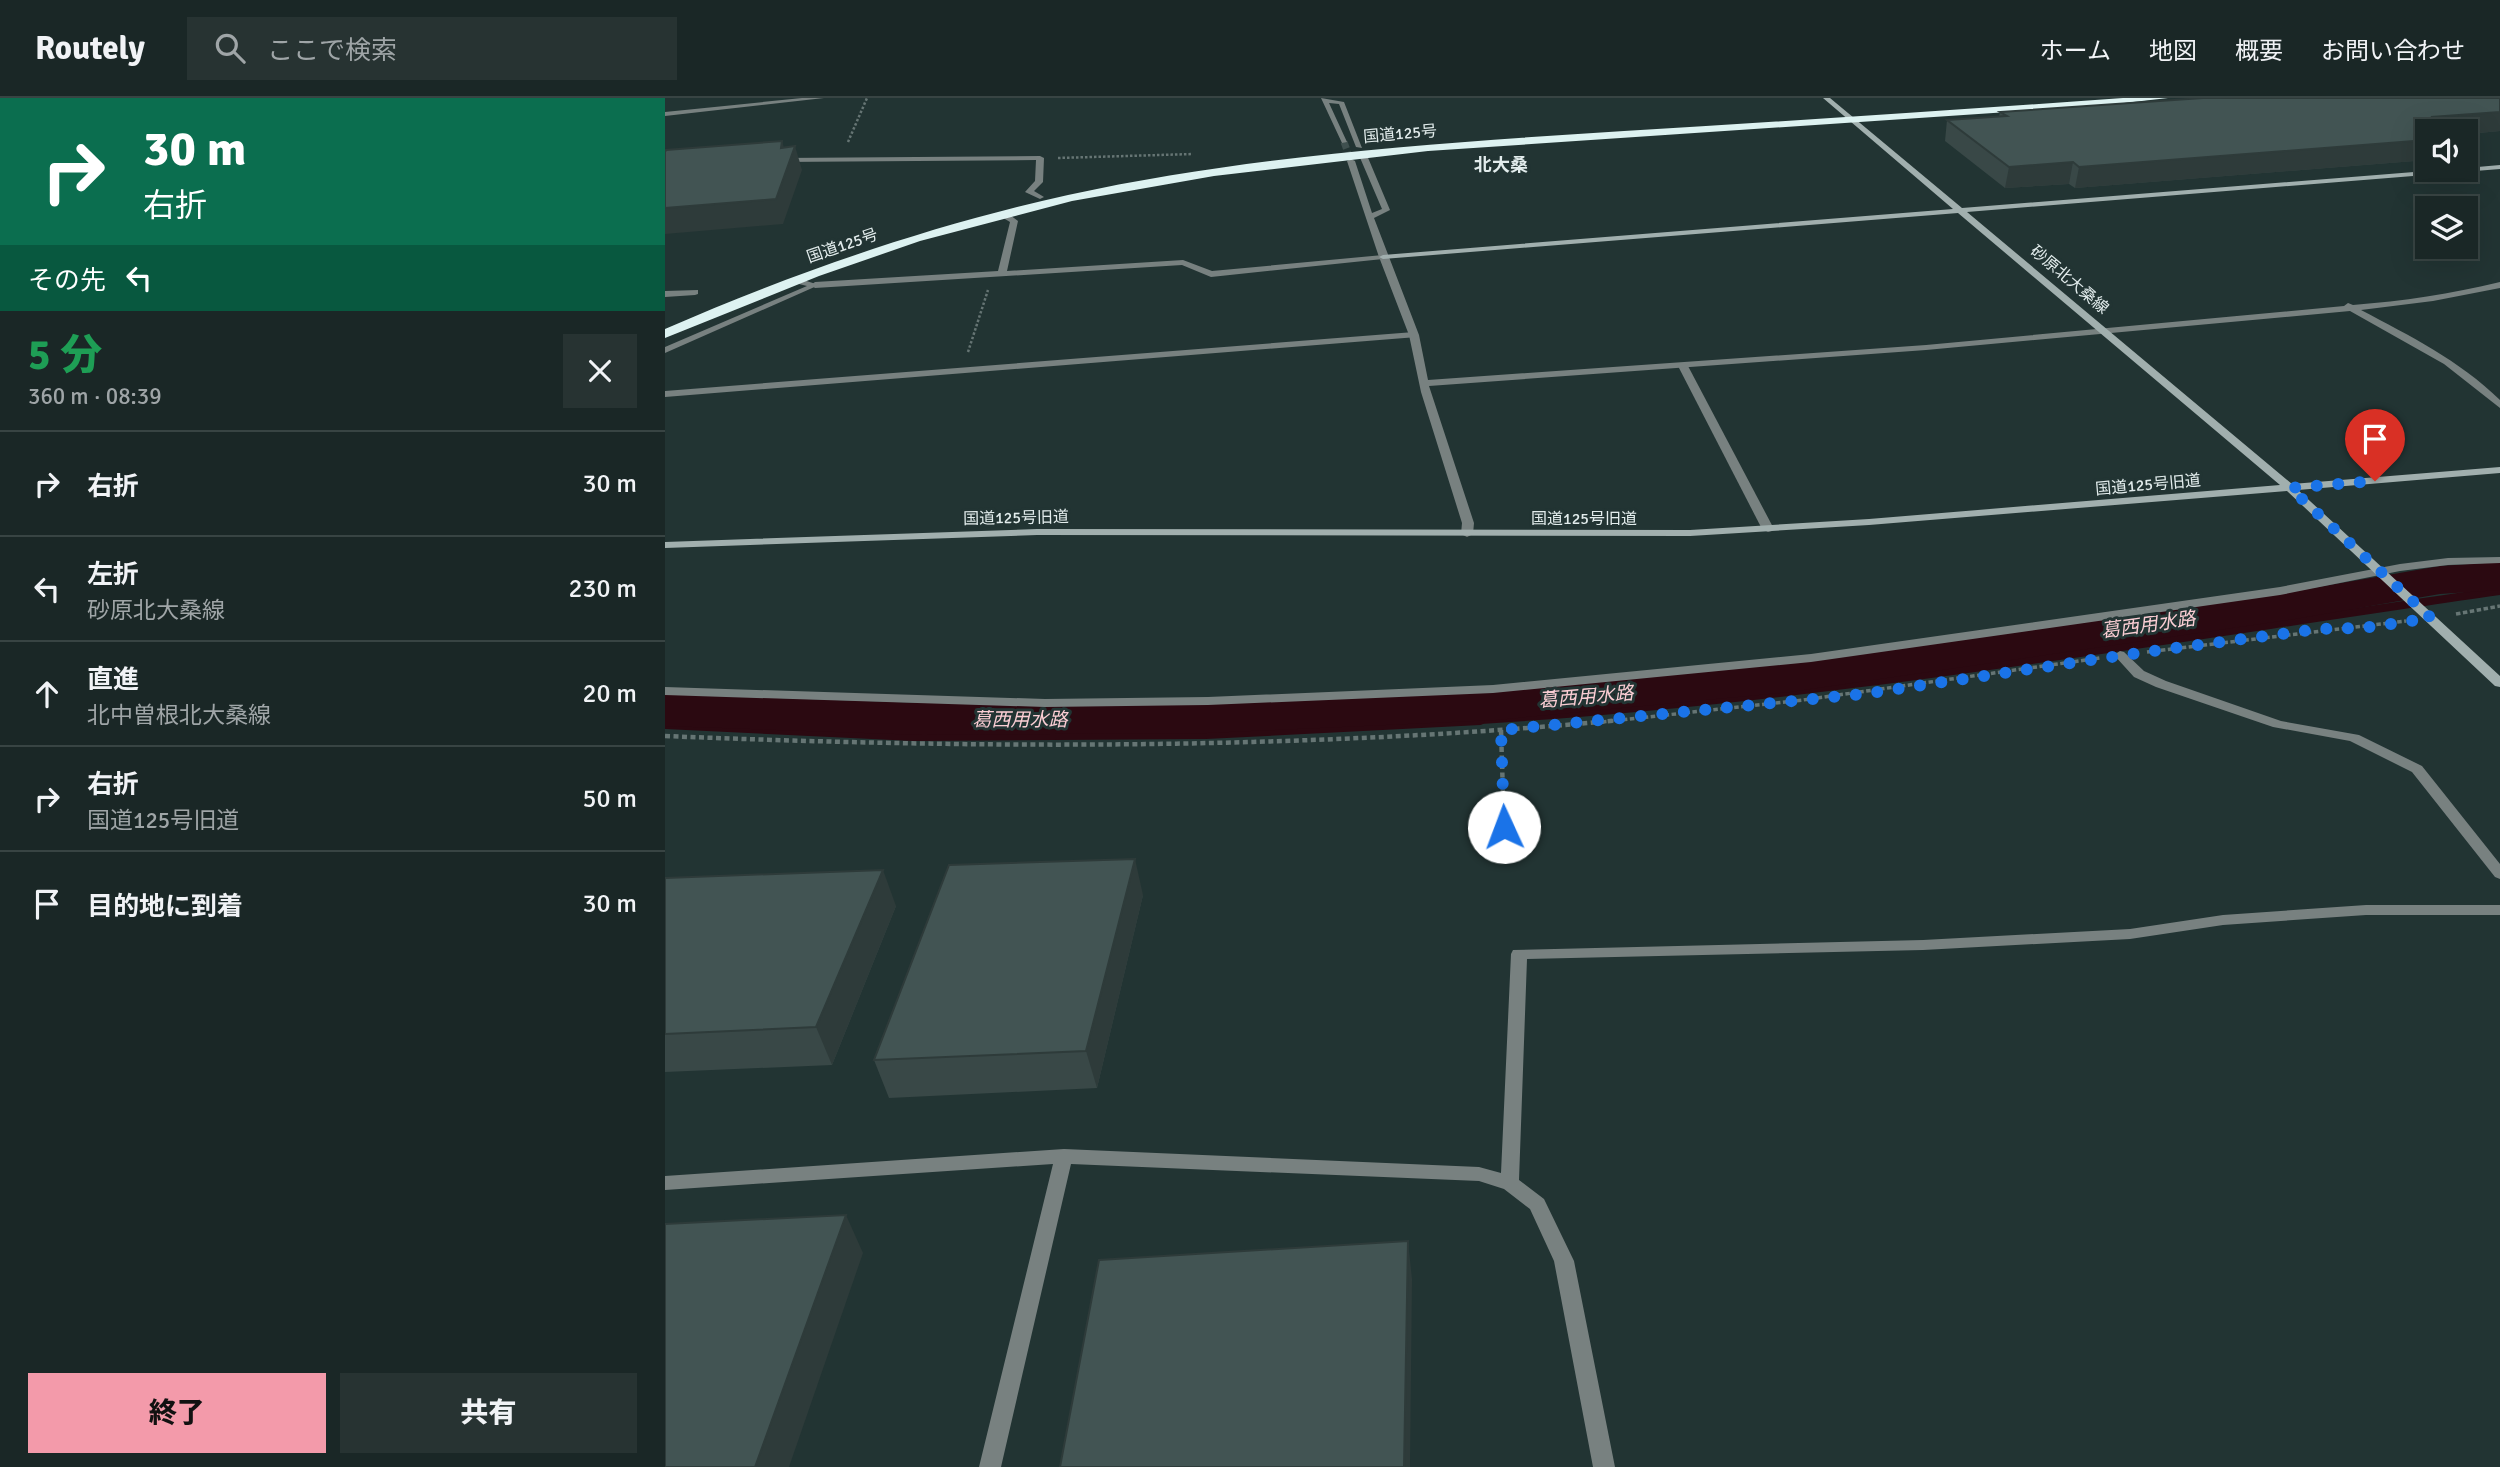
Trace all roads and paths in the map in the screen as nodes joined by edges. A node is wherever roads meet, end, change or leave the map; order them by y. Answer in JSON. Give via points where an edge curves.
{"nodes":[{"id":1,"x":821,"y":98,"type":"edge"},
{"id":2,"x":867,"y":98,"type":"edge"},
{"id":3,"x":1826,"y":98,"type":"edge"},
{"id":4,"x":2069,"y":98,"type":"edge"},
{"id":5,"x":2163,"y":98,"type":"edge"},
{"id":6,"x":1324,"y":99,"type":"edge"},
{"id":7,"x":665,"y":114,"type":"edge"},
{"id":8,"x":1848,"y":116,"type":"junction"},
{"id":9,"x":1344,"y":142,"type":"tunnel mouth"},
{"id":10,"x":1361,"y":150,"type":"junction"},
{"id":11,"x":1192,"y":154,"type":"dead end"},
{"id":12,"x":1040,"y":158,"type":"junction"},
{"id":13,"x":841,"y":159,"type":"junction"},
{"id":14,"x":775,"y":160,"type":"edge"},
{"id":15,"x":1351,"y":161,"type":"tunnel mouth"},
{"id":16,"x":2500,"y":167,"type":"edge"},
{"id":17,"x":1040,"y":197,"type":"junction"},
{"id":18,"x":1960,"y":211,"type":"junction"},
{"id":19,"x":1003,"y":214,"type":"junction"},
{"id":20,"x":1371,"y":216,"type":"junction"},
{"id":21,"x":1383,"y":257,"type":"junction"},
{"id":22,"x":998,"y":272,"type":"junction"},
{"id":23,"x":794,"y":280,"type":"junction"},
{"id":24,"x":815,"y":285,"type":"junction"},
{"id":25,"x":2500,"y":285,"type":"edge"},
{"id":26,"x":695,"y":292,"type":"dead end"},
{"id":27,"x":665,"y":294,"type":"edge"},
{"id":28,"x":713,"y":299,"type":"dead end"},
{"id":29,"x":2348,"y":306,"type":"junction"},
{"id":30,"x":2106,"y":332,"type":"junction"},
{"id":31,"x":665,"y":334,"type":"edge"},
{"id":32,"x":1414,"y":335,"type":"junction"},
{"id":33,"x":665,"y":351,"type":"edge"},
{"id":34,"x":1683,"y":366,"type":"junction"},
{"id":35,"x":961,"y":373,"type":"junction"},
{"id":36,"x":1426,"y":383,"type":"junction"},
{"id":37,"x":2500,"y":386,"type":"edge"},
{"id":38,"x":2483,"y":387,"type":"junction"},
{"id":39,"x":665,"y":394,"type":"edge"},
{"id":40,"x":2500,"y":405,"type":"edge"},
{"id":41,"x":2500,"y":470,"type":"edge"},
{"id":42,"x":2290,"y":488,"type":"junction"},
{"id":43,"x":1769,"y":529,"type":"junction"},
{"id":44,"x":1467,"y":534,"type":"junction"},
{"id":45,"x":665,"y":545,"type":"edge"},
{"id":46,"x":2500,"y":559,"type":"edge"},
{"id":47,"x":2386,"y":574,"type":"junction"},
{"id":48,"x":2500,"y":606,"type":"edge"},
{"id":49,"x":2428,"y":615,"type":"junction"},
{"id":50,"x":2120,"y":655,"type":"junction"},
{"id":51,"x":2500,"y":683,"type":"edge"},
{"id":52,"x":665,"y":691,"type":"edge"},
{"id":53,"x":1501,"y":730,"type":"junction"},
{"id":54,"x":665,"y":736,"type":"edge"},
{"id":55,"x":1504,"y":827,"type":"dead end"},
{"id":56,"x":2500,"y":874,"type":"edge"},
{"id":57,"x":2500,"y":910,"type":"edge"},
{"id":58,"x":1065,"y":1156,"type":"junction"},
{"id":59,"x":665,"y":1183,"type":"edge"},
{"id":60,"x":1510,"y":1183,"type":"junction"},
{"id":61,"x":990,"y":1467,"type":"edge"},
{"id":62,"x":1604,"y":1467,"type":"edge"}],
"edges":[{"from":1,"to":7,"type":"street"},
{"from":2,"to":13,"type":"path"},
{"from":3,"to":8,"type":"street","name":"砂原北大桑線"},
{"from":4,"to":8,"type":"highway","name":"国道125号"},
{"from":5,"to":8,"type":"highway","name":"国道125号"},
{"from":6,"to":9,"type":"street"},
{"from":6,"to":10,"type":"street","via":[[1342,103]]},
{"from":8,"to":10,"type":"highway","name":"国道125号"},
{"from":8,"to":18,"type":"street","name":"砂原北大桑線"},
{"from":10,"to":17,"type":"highway","name":"国道125号","via":[[1185,169]]},
{"from":10,"to":19,"type":"highway","name":"国道125号","via":[[1191,175]]},
{"from":10,"to":20,"type":"street","via":[[1385,210]]},
{"from":11,"to":12,"type":"path"},
{"from":12,"to":13,"type":"street"},
{"from":12,"to":17,"type":"street","via":[[1039,182],[1029,192]]},
{"from":13,"to":14,"type":"street"},
{"from":15,"to":20,"type":"street"},
{"from":16,"to":18,"type":"street"},
{"from":17,"to":28,"type":"highway","name":"国道125号","via":[[859,246]]},
{"from":18,"to":21,"type":"street"},
{"from":18,"to":30,"type":"street","name":"砂原北大桑線"},
{"from":19,"to":22,"type":"street","via":[[1014,221]]},
{"from":19,"to":23,"type":"highway","name":"国道125号"},
{"from":20,"to":21,"type":"street"},
{"from":21,"to":22,"type":"street","via":[[1211,274],[1183,262]]},
{"from":21,"to":32,"type":"street"},
{"from":22,"to":24,"type":"street"},
{"from":22,"to":35,"type":"path"},
{"from":23,"to":24,"type":"street"},
{"from":23,"to":31,"type":"highway","name":"国道125号"},
{"from":24,"to":33,"type":"street"},
{"from":25,"to":29,"type":"street","via":[[2448,299]]},
{"from":26,"to":27,"type":"street"},
{"from":29,"to":30,"type":"street"},
{"from":29,"to":38,"type":"street","via":[[2441,356]]},
{"from":30,"to":34,"type":"street"},
{"from":30,"to":42,"type":"street","name":"砂原北大桑線"},
{"from":32,"to":35,"type":"street"},
{"from":32,"to":36,"type":"street"},
{"from":34,"to":36,"type":"street"},
{"from":34,"to":43,"type":"street"},
{"from":35,"to":39,"type":"street"},
{"from":36,"to":44,"type":"street","via":[[1468,523]]},
{"from":37,"to":38,"type":"street"},
{"from":38,"to":40,"type":"street"},
{"from":41,"to":42,"type":"street","name":"国道125号旧道"},
{"from":42,"to":43,"type":"street","name":"国道125号旧道"},
{"from":42,"to":47,"type":"street","name":"砂原北大桑線"},
{"from":43,"to":44,"type":"street","name":"国道125号旧道"},
{"from":44,"to":45,"type":"street","name":"国道125号旧道","via":[[1037,531]]},
{"from":46,"to":47,"type":"street","via":[[2444,562]]},
{"from":47,"to":49,"type":"street"},
{"from":47,"to":52,"type":"street","via":[[1811,658],[1493,689],[1058,703]]},
{"from":48,"to":49,"type":"path"},
{"from":49,"to":50,"type":"path","via":[[2363,628],[2319,629]]},
{"from":49,"to":51,"type":"street"},
{"from":50,"to":53,"type":"path","via":[[1863,694]]},
{"from":50,"to":56,"type":"street","via":[[2139,674],[2161,684],[2278,723],[2354,738],[2417,769]]},
{"from":53,"to":54,"type":"path","via":[[1208,744],[988,747]]},
{"from":53,"to":55,"type":"path"},
{"from":57,"to":60,"type":"street","via":[[2365,910],[2223,920],[2130,934],[1923,945],[1519,954]]},
{"from":58,"to":59,"type":"street"},
{"from":58,"to":60,"type":"street","via":[[1479,1174]]},
{"from":58,"to":61,"type":"street"},
{"from":60,"to":62,"type":"street","via":[[1537,1203],[1564,1261]]}]}
